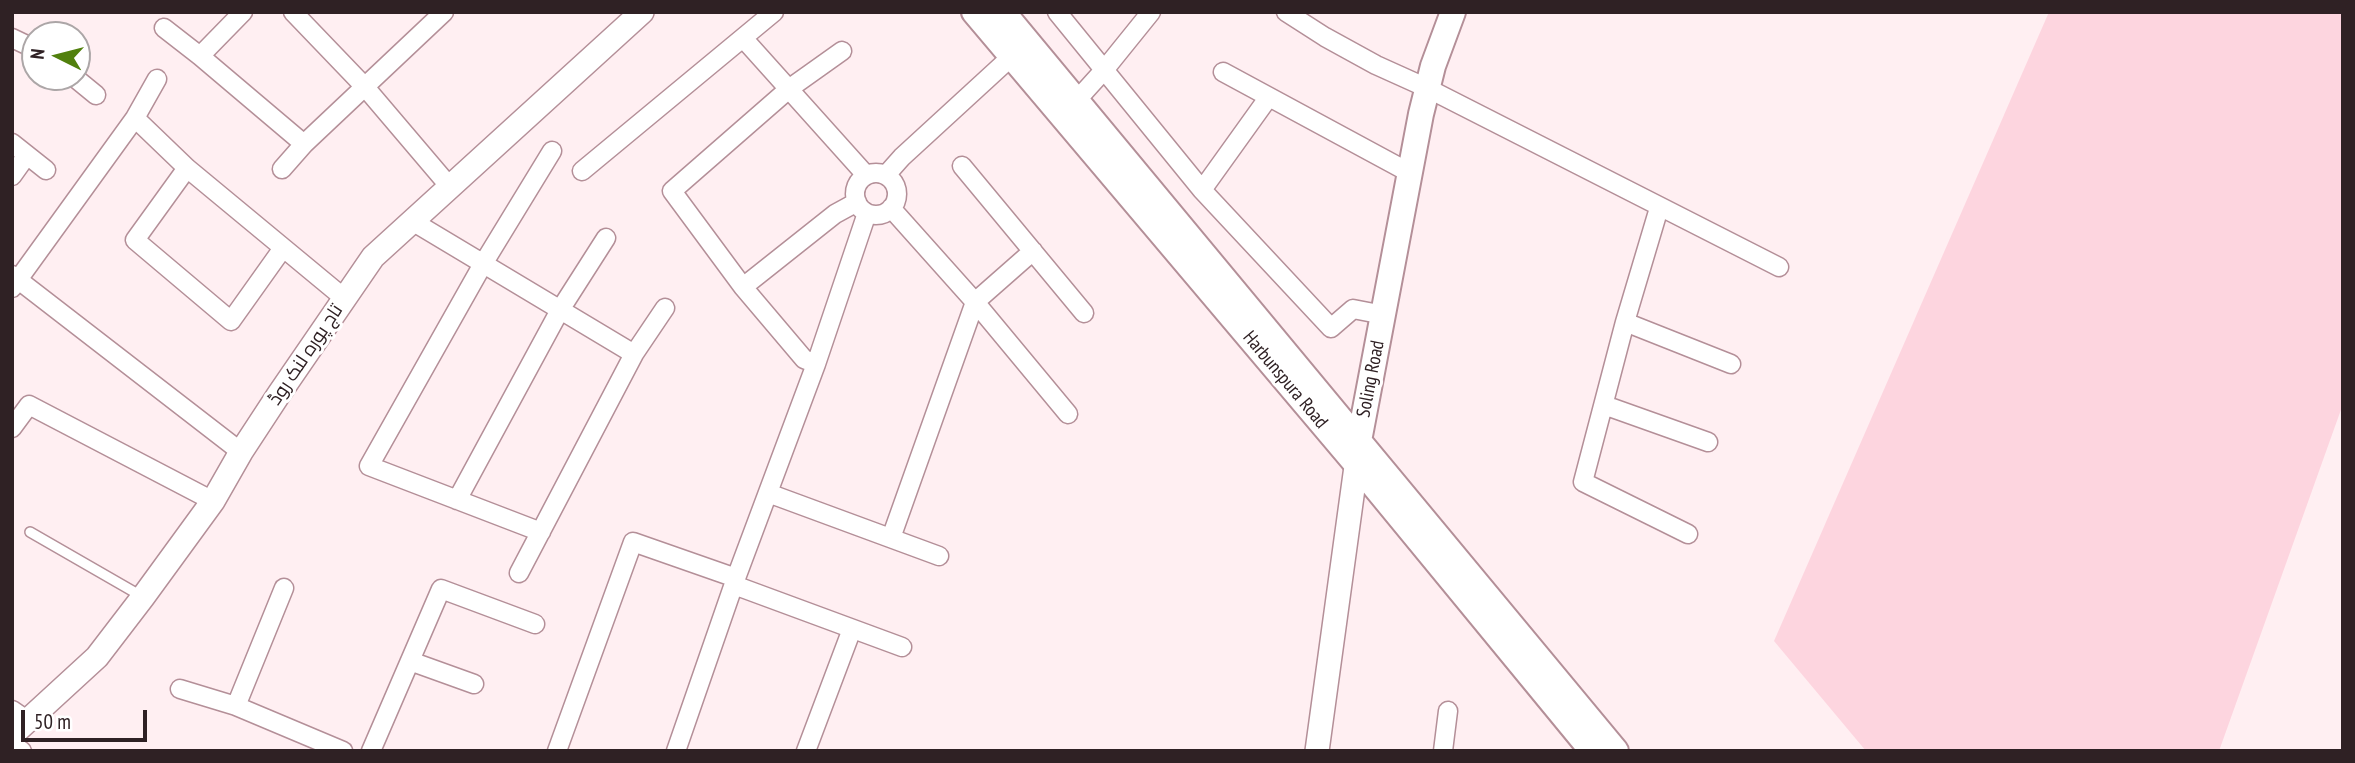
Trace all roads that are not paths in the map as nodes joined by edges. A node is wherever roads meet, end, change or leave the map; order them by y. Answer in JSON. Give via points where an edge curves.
{"nodes":[{"id":1,"x":243,"y":12,"type":"edge"},
{"id":2,"x":293,"y":12,"type":"edge"},
{"id":3,"x":444,"y":12,"type":"edge"},
{"id":4,"x":642,"y":12,"type":"edge"},
{"id":5,"x":774,"y":12,"type":"edge"},
{"id":6,"x":974,"y":12,"type":"edge"},
{"id":7,"x":1003,"y":12,"type":"edge"},
{"id":8,"x":1057,"y":12,"type":"edge"},
{"id":9,"x":1151,"y":12,"type":"edge"},
{"id":10,"x":1286,"y":12,"type":"edge"},
{"id":11,"x":1452,"y":12,"type":"edge"},
{"id":12,"x":164,"y":28,"type":"dead end"},
{"id":13,"x":743,"y":38,"type":"junction"},
{"id":14,"x":842,"y":51,"type":"dead end"},
{"id":15,"x":200,"y":56,"type":"junction"},
{"id":16,"x":1011,"y":57,"type":"junction"},
{"id":17,"x":1105,"y":69,"type":"junction"},
{"id":18,"x":1223,"y":72,"type":"dead end"},
{"id":19,"x":158,"y":79,"type":"dead end"},
{"id":20,"x":365,"y":87,"type":"junction"},
{"id":21,"x":790,"y":88,"type":"junction"},
{"id":22,"x":1427,"y":88,"type":"junction"},
{"id":23,"x":91,"y":90,"type":"edge"},
{"id":24,"x":96,"y":94,"type":"dead end"},
{"id":25,"x":1268,"y":98,"type":"junction"},
{"id":26,"x":1076,"y":101,"type":"junction"},
{"id":27,"x":135,"y":118,"type":"junction"},
{"id":28,"x":12,"y":143,"type":"edge"},
{"id":29,"x":304,"y":144,"type":"junction"},
{"id":30,"x":552,"y":150,"type":"dead end"},
{"id":31,"x":27,"y":155,"type":"junction"},
{"id":32,"x":962,"y":166,"type":"dead end"},
{"id":33,"x":187,"y":168,"type":"junction"},
{"id":34,"x":282,"y":169,"type":"dead end"},
{"id":35,"x":46,"y":170,"type":"dead end"},
{"id":36,"x":582,"y":171,"type":"dead end"},
{"id":37,"x":1410,"y":173,"type":"junction"},
{"id":38,"x":866,"y":175,"type":"junction"},
{"id":39,"x":12,"y":176,"type":"edge"},
{"id":40,"x":887,"y":176,"type":"junction"},
{"id":41,"x":450,"y":187,"type":"junction"},
{"id":42,"x":1202,"y":190,"type":"junction"},
{"id":43,"x":862,"y":207,"type":"junction"},
{"id":44,"x":891,"y":208,"type":"junction"},
{"id":45,"x":1659,"y":208,"type":"junction"},
{"id":46,"x":412,"y":221,"type":"junction"},
{"id":47,"x":606,"y":238,"type":"dead end"},
{"id":48,"x":283,"y":248,"type":"junction"},
{"id":49,"x":1033,"y":251,"type":"junction"},
{"id":50,"x":483,"y":264,"type":"junction"},
{"id":51,"x":1779,"y":267,"type":"dead end"},
{"id":52,"x":14,"y":281,"type":"edge"},
{"id":53,"x":743,"y":287,"type":"junction"},
{"id":54,"x":344,"y":298,"type":"junction"},
{"id":55,"x":975,"y":302,"type":"junction"},
{"id":56,"x":665,"y":308,"type":"dead end"},
{"id":57,"x":561,"y":310,"type":"junction"},
{"id":58,"x":1084,"y":313,"type":"dead end"},
{"id":59,"x":1384,"y":315,"type":"junction"},
{"id":60,"x":1625,"y":322,"type":"junction"},
{"id":61,"x":634,"y":354,"type":"junction"},
{"id":62,"x":816,"y":363,"type":"junction"},
{"id":63,"x":1731,"y":364,"type":"dead end"},
{"id":64,"x":1604,"y":405,"type":"junction"},
{"id":65,"x":1068,"y":414,"type":"dead end"},
{"id":66,"x":12,"y":428,"type":"edge"},
{"id":67,"x":1708,"y":442,"type":"dead end"},
{"id":68,"x":241,"y":452,"type":"junction"},
{"id":69,"x":1358,"y":452,"type":"junction"},
{"id":70,"x":768,"y":493,"type":"junction"},
{"id":71,"x":457,"y":500,"type":"junction"},
{"id":72,"x":213,"y":501,"type":"junction"},
{"id":73,"x":30,"y":532,"type":"dead end"},
{"id":74,"x":541,"y":532,"type":"junction"},
{"id":75,"x":1688,"y":534,"type":"dead end"},
{"id":76,"x":891,"y":538,"type":"junction"},
{"id":77,"x":939,"y":556,"type":"dead end"},
{"id":78,"x":519,"y":573,"type":"dead end"},
{"id":79,"x":735,"y":582,"type":"junction"},
{"id":80,"x":284,"y":588,"type":"dead end"},
{"id":81,"x":143,"y":597,"type":"junction"},
{"id":82,"x":535,"y":624,"type":"dead end"},
{"id":83,"x":852,"y":629,"type":"junction"},
{"id":84,"x":902,"y":647,"type":"dead end"},
{"id":85,"x":410,"y":661,"type":"junction"},
{"id":86,"x":474,"y":684,"type":"dead end"},
{"id":87,"x":180,"y":689,"type":"dead end"},
{"id":88,"x":236,"y":706,"type":"junction"},
{"id":89,"x":1448,"y":711,"type":"dead end"},
{"id":90,"x":17,"y":722,"type":"edge"},
{"id":91,"x":12,"y":744,"type":"edge"},
{"id":92,"x":22,"y":751,"type":"edge"},
{"id":93,"x":343,"y":751,"type":"edge"},
{"id":94,"x":371,"y":751,"type":"edge"},
{"id":95,"x":557,"y":751,"type":"edge"},
{"id":96,"x":676,"y":751,"type":"edge"},
{"id":97,"x":806,"y":751,"type":"edge"},
{"id":98,"x":1317,"y":751,"type":"edge"},
{"id":99,"x":1443,"y":751,"type":"edge"},
{"id":100,"x":1591,"y":751,"type":"edge"},
{"id":101,"x":1616,"y":751,"type":"edge"}],
"edges":[{"from":1,"to":15,"type":"street"},
{"from":2,"to":20,"type":"street"},
{"from":3,"to":20,"type":"street"},
{"from":4,"to":41,"type":"street","name":"تاج پورہ لنک روڈ"},
{"from":5,"to":13,"type":"street"},
{"from":6,"to":16,"type":"main road","name":"Harbunspura Road"},
{"from":7,"to":26,"type":"main road","name":"Harbunspura Road"},
{"from":8,"to":17,"type":"street"},
{"from":9,"to":17,"type":"street"},
{"from":10,"to":22,"type":"street","via":[[1355,54]]},
{"from":11,"to":22,"type":"main road","name":"Soling Road"},
{"from":12,"to":15,"type":"street"},
{"from":13,"to":21,"type":"street"},
{"from":13,"to":36,"type":"street"},
{"from":14,"to":21,"type":"street"},
{"from":15,"to":29,"type":"street"},
{"from":16,"to":40,"type":"street"},
{"from":16,"to":69,"type":"main road","name":"Harbunspura Road"},
{"from":17,"to":26,"type":"street"},
{"from":17,"to":42,"type":"street"},
{"from":18,"to":25,"type":"street"},
{"from":19,"to":27,"type":"street"},
{"from":20,"to":29,"type":"street"},
{"from":20,"to":41,"type":"street"},
{"from":21,"to":38,"type":"street"},
{"from":21,"to":53,"type":"street","via":[[672,191]]},
{"from":22,"to":37,"type":"main road","name":"Soling Road"},
{"from":22,"to":45,"type":"street"},
{"from":23,"to":24,"type":"street"},
{"from":25,"to":37,"type":"street"},
{"from":25,"to":42,"type":"street"},
{"from":26,"to":69,"type":"main road","name":"Harbunspura Road"},
{"from":27,"to":33,"type":"street"},
{"from":27,"to":52,"type":"street"},
{"from":28,"to":31,"type":"street"},
{"from":29,"to":34,"type":"street"},
{"from":30,"to":50,"type":"street"},
{"from":31,"to":35,"type":"street"},
{"from":31,"to":39,"type":"street"},
{"from":32,"to":49,"type":"street"},
{"from":33,"to":48,"type":"street"},
{"from":33,"to":48,"type":"street","via":[[135,240],[231,321]]},
{"from":37,"to":59,"type":"main road","name":"Soling Road"},
{"from":38,"to":40,"type":"street"},
{"from":38,"to":43,"type":"street","via":[[855,191]]},
{"from":40,"to":44,"type":"street","via":[[897,191]]},
{"from":41,"to":46,"type":"street","name":"تاج پورہ لنک روڈ"},
{"from":42,"to":59,"type":"street","via":[[1331,328],[1353,309]]},
{"from":43,"to":44,"type":"street","via":[[876,215]]},
{"from":43,"to":53,"type":"street","via":[[835,214]]},
{"from":43,"to":62,"type":"street"},
{"from":44,"to":55,"type":"street"},
{"from":45,"to":51,"type":"street"},
{"from":45,"to":60,"type":"street"},
{"from":46,"to":50,"type":"street"},
{"from":46,"to":54,"type":"street","name":"تاج پورہ لنک روڈ","via":[[373,257]]},
{"from":47,"to":57,"type":"street"},
{"from":48,"to":54,"type":"street"},
{"from":49,"to":55,"type":"street"},
{"from":49,"to":58,"type":"street"},
{"from":50,"to":57,"type":"street"},
{"from":50,"to":71,"type":"street","via":[[369,466]]},
{"from":52,"to":68,"type":"street"},
{"from":53,"to":62,"type":"street","via":[[804,359]]},
{"from":54,"to":68,"type":"street","name":"تاج پورہ لنک روڈ"},
{"from":55,"to":65,"type":"street"},
{"from":55,"to":76,"type":"street"},
{"from":56,"to":61,"type":"street"},
{"from":57,"to":61,"type":"street"},
{"from":57,"to":71,"type":"street"},
{"from":59,"to":69,"type":"main road","name":"Soling Road"},
{"from":60,"to":63,"type":"street"},
{"from":60,"to":64,"type":"street"},
{"from":61,"to":74,"type":"street"},
{"from":62,"to":70,"type":"street"},
{"from":64,"to":67,"type":"street"},
{"from":64,"to":75,"type":"street","via":[[1583,482]]},
{"from":66,"to":72,"type":"street","via":[[29,405]]},
{"from":68,"to":72,"type":"street","name":"تاج پورہ لنک روڈ"},
{"from":69,"to":98,"type":"street","name":"Soling Road"},
{"from":69,"to":100,"type":"main road","name":"Harbunspura Road"},
{"from":69,"to":101,"type":"main road","name":"Harbunspura Road"},
{"from":70,"to":76,"type":"street"},
{"from":70,"to":79,"type":"street"},
{"from":71,"to":74,"type":"street"},
{"from":72,"to":81,"type":"street","name":"تاج پورہ لنک روڈ"},
{"from":73,"to":81,"type":"lane"},
{"from":74,"to":78,"type":"street"},
{"from":76,"to":77,"type":"street"},
{"from":79,"to":83,"type":"street"},
{"from":79,"to":95,"type":"street","via":[[632,542]]},
{"from":79,"to":96,"type":"street"},
{"from":80,"to":88,"type":"street"},
{"from":81,"to":90,"type":"street","name":"تاج پورہ لنک روڈ","via":[[97,657]]},
{"from":82,"to":85,"type":"street","via":[[441,589]]},
{"from":83,"to":84,"type":"street"},
{"from":83,"to":97,"type":"street"},
{"from":85,"to":86,"type":"street"},
{"from":85,"to":94,"type":"street"},
{"from":87,"to":88,"type":"street"},
{"from":88,"to":93,"type":"street"},
{"from":89,"to":99,"type":"street"},
{"from":91,"to":92,"type":"street"}]}
